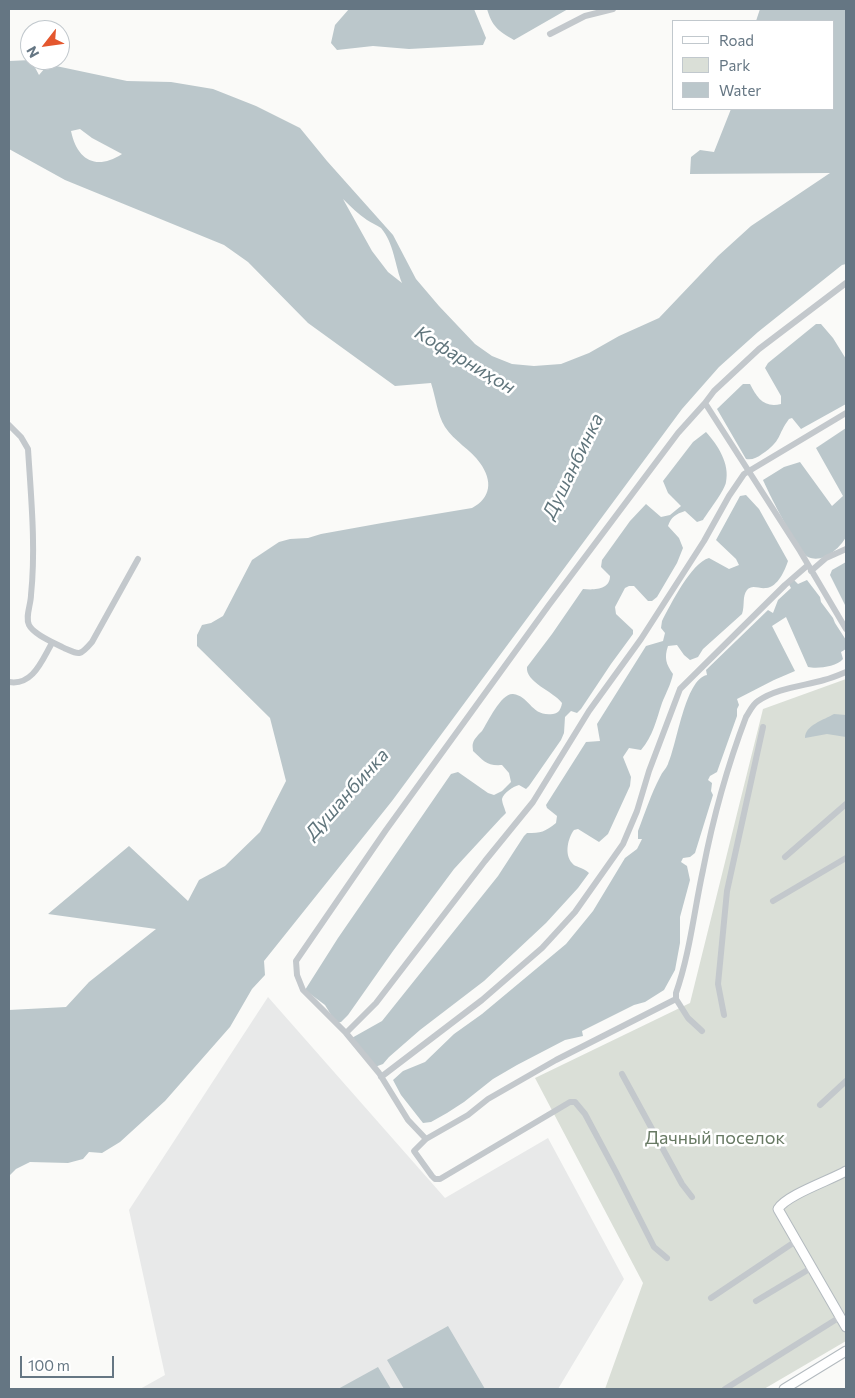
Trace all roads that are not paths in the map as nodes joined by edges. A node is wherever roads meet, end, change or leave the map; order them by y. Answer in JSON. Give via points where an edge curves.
{"nodes":[{"id":1,"x":612,"y":9,"type":"edge"},
{"id":2,"x":550,"y":34,"type":"dead end"},
{"id":3,"x":846,"y":283,"type":"edge"},
{"id":4,"x":705,"y":403,"type":"junction"},
{"id":5,"x":846,"y":413,"type":"edge"},
{"id":6,"x":9,"y":425,"type":"edge"},
{"id":7,"x":748,"y":470,"type":"junction"},
{"id":8,"x":846,"y":549,"type":"edge"},
{"id":9,"x":138,"y":559,"type":"dead end"},
{"id":10,"x":808,"y":565,"type":"junction"},
{"id":11,"x":812,"y":571,"type":"junction"},
{"id":12,"x":846,"y":629,"type":"edge"},
{"id":13,"x":52,"y":643,"type":"junction"},
{"id":14,"x":846,"y":672,"type":"edge"},
{"id":15,"x":9,"y":682,"type":"edge"},
{"id":16,"x":763,"y":727,"type":"dead end"},
{"id":17,"x":846,"y":804,"type":"edge"},
{"id":18,"x":784,"y":857,"type":"dead end"},
{"id":19,"x":846,"y":858,"type":"edge"},
{"id":20,"x":773,"y":901,"type":"dead end"},
{"id":21,"x":676,"y":999,"type":"junction"},
{"id":22,"x":724,"y":1014,"type":"dead end"},
{"id":23,"x":702,"y":1031,"type":"dead end"},
{"id":24,"x":346,"y":1033,"type":"junction"},
{"id":25,"x":622,"y":1074,"type":"dead end"},
{"id":26,"x":381,"y":1077,"type":"junction"},
{"id":27,"x":846,"y":1081,"type":"edge"},
{"id":28,"x":820,"y":1105,"type":"dead end"},
{"id":29,"x":426,"y":1139,"type":"junction"},
{"id":30,"x":846,"y":1171,"type":"edge"},
{"id":31,"x":692,"y":1197,"type":"dead end"},
{"id":32,"x":796,"y":1241,"type":"junction"},
{"id":33,"x":666,"y":1258,"type":"dead end"},
{"id":34,"x":811,"y":1268,"type":"junction"},
{"id":35,"x":711,"y":1298,"type":"dead end"},
{"id":36,"x":756,"y":1301,"type":"dead end"},
{"id":37,"x":840,"y":1317,"type":"junction"},
{"id":38,"x":846,"y":1327,"type":"edge"},
{"id":39,"x":846,"y":1351,"type":"edge"},
{"id":40,"x":725,"y":1389,"type":"edge"},
{"id":41,"x":784,"y":1389,"type":"edge"}],
"edges":[{"from":1,"to":2,"type":"street","via":[[585,16]]},
{"from":3,"to":4,"type":"street","via":[[758,349]]},
{"from":4,"to":7,"type":"street"},
{"from":4,"to":24,"type":"street","via":[[678,433],[549,605],[386,830],[296,962],[303,990]]},
{"from":5,"to":7,"type":"street"},
{"from":6,"to":13,"type":"street","via":[[28,449],[33,545],[28,621],[31,628]]},
{"from":7,"to":10,"type":"street"},
{"from":7,"to":24,"type":"street","via":[[642,640],[589,711],[533,802],[376,1003]]},
{"from":8,"to":11,"type":"street","via":[[826,558]]},
{"from":9,"to":13,"type":"street","via":[[84,652],[75,654]]},
{"from":10,"to":11,"type":"street"},
{"from":10,"to":26,"type":"street","via":[[680,689],[622,844],[575,912],[542,948],[495,988]]},
{"from":11,"to":12,"type":"street"},
{"from":13,"to":15,"type":"street","via":[[34,673],[21,682]]},
{"from":14,"to":21,"type":"street","via":[[766,697],[751,708],[746,717],[724,779],[703,868],[688,956]]},
{"from":16,"to":22,"type":"street","via":[[727,891],[718,984]]},
{"from":17,"to":18,"type":"street"},
{"from":19,"to":20,"type":"street"},
{"from":21,"to":23,"type":"street","via":[[688,1018]]},
{"from":21,"to":29,"type":"street","via":[[556,1060]]},
{"from":24,"to":26,"type":"street"},
{"from":25,"to":31,"type":"street"},
{"from":26,"to":29,"type":"street","via":[[408,1120]]},
{"from":27,"to":28,"type":"street"},
{"from":29,"to":33,"type":"street","via":[[414,1151],[432,1176],[440,1179],[575,1102],[585,1114],[654,1247]]},
{"from":30,"to":32,"type":"street","via":[[780,1206],[780,1214]]},
{"from":32,"to":34,"type":"street"},
{"from":32,"to":35,"type":"street"},
{"from":34,"to":36,"type":"street"},
{"from":34,"to":37,"type":"street"},
{"from":37,"to":38,"type":"street"},
{"from":37,"to":40,"type":"street"},
{"from":39,"to":41,"type":"street"}]}
